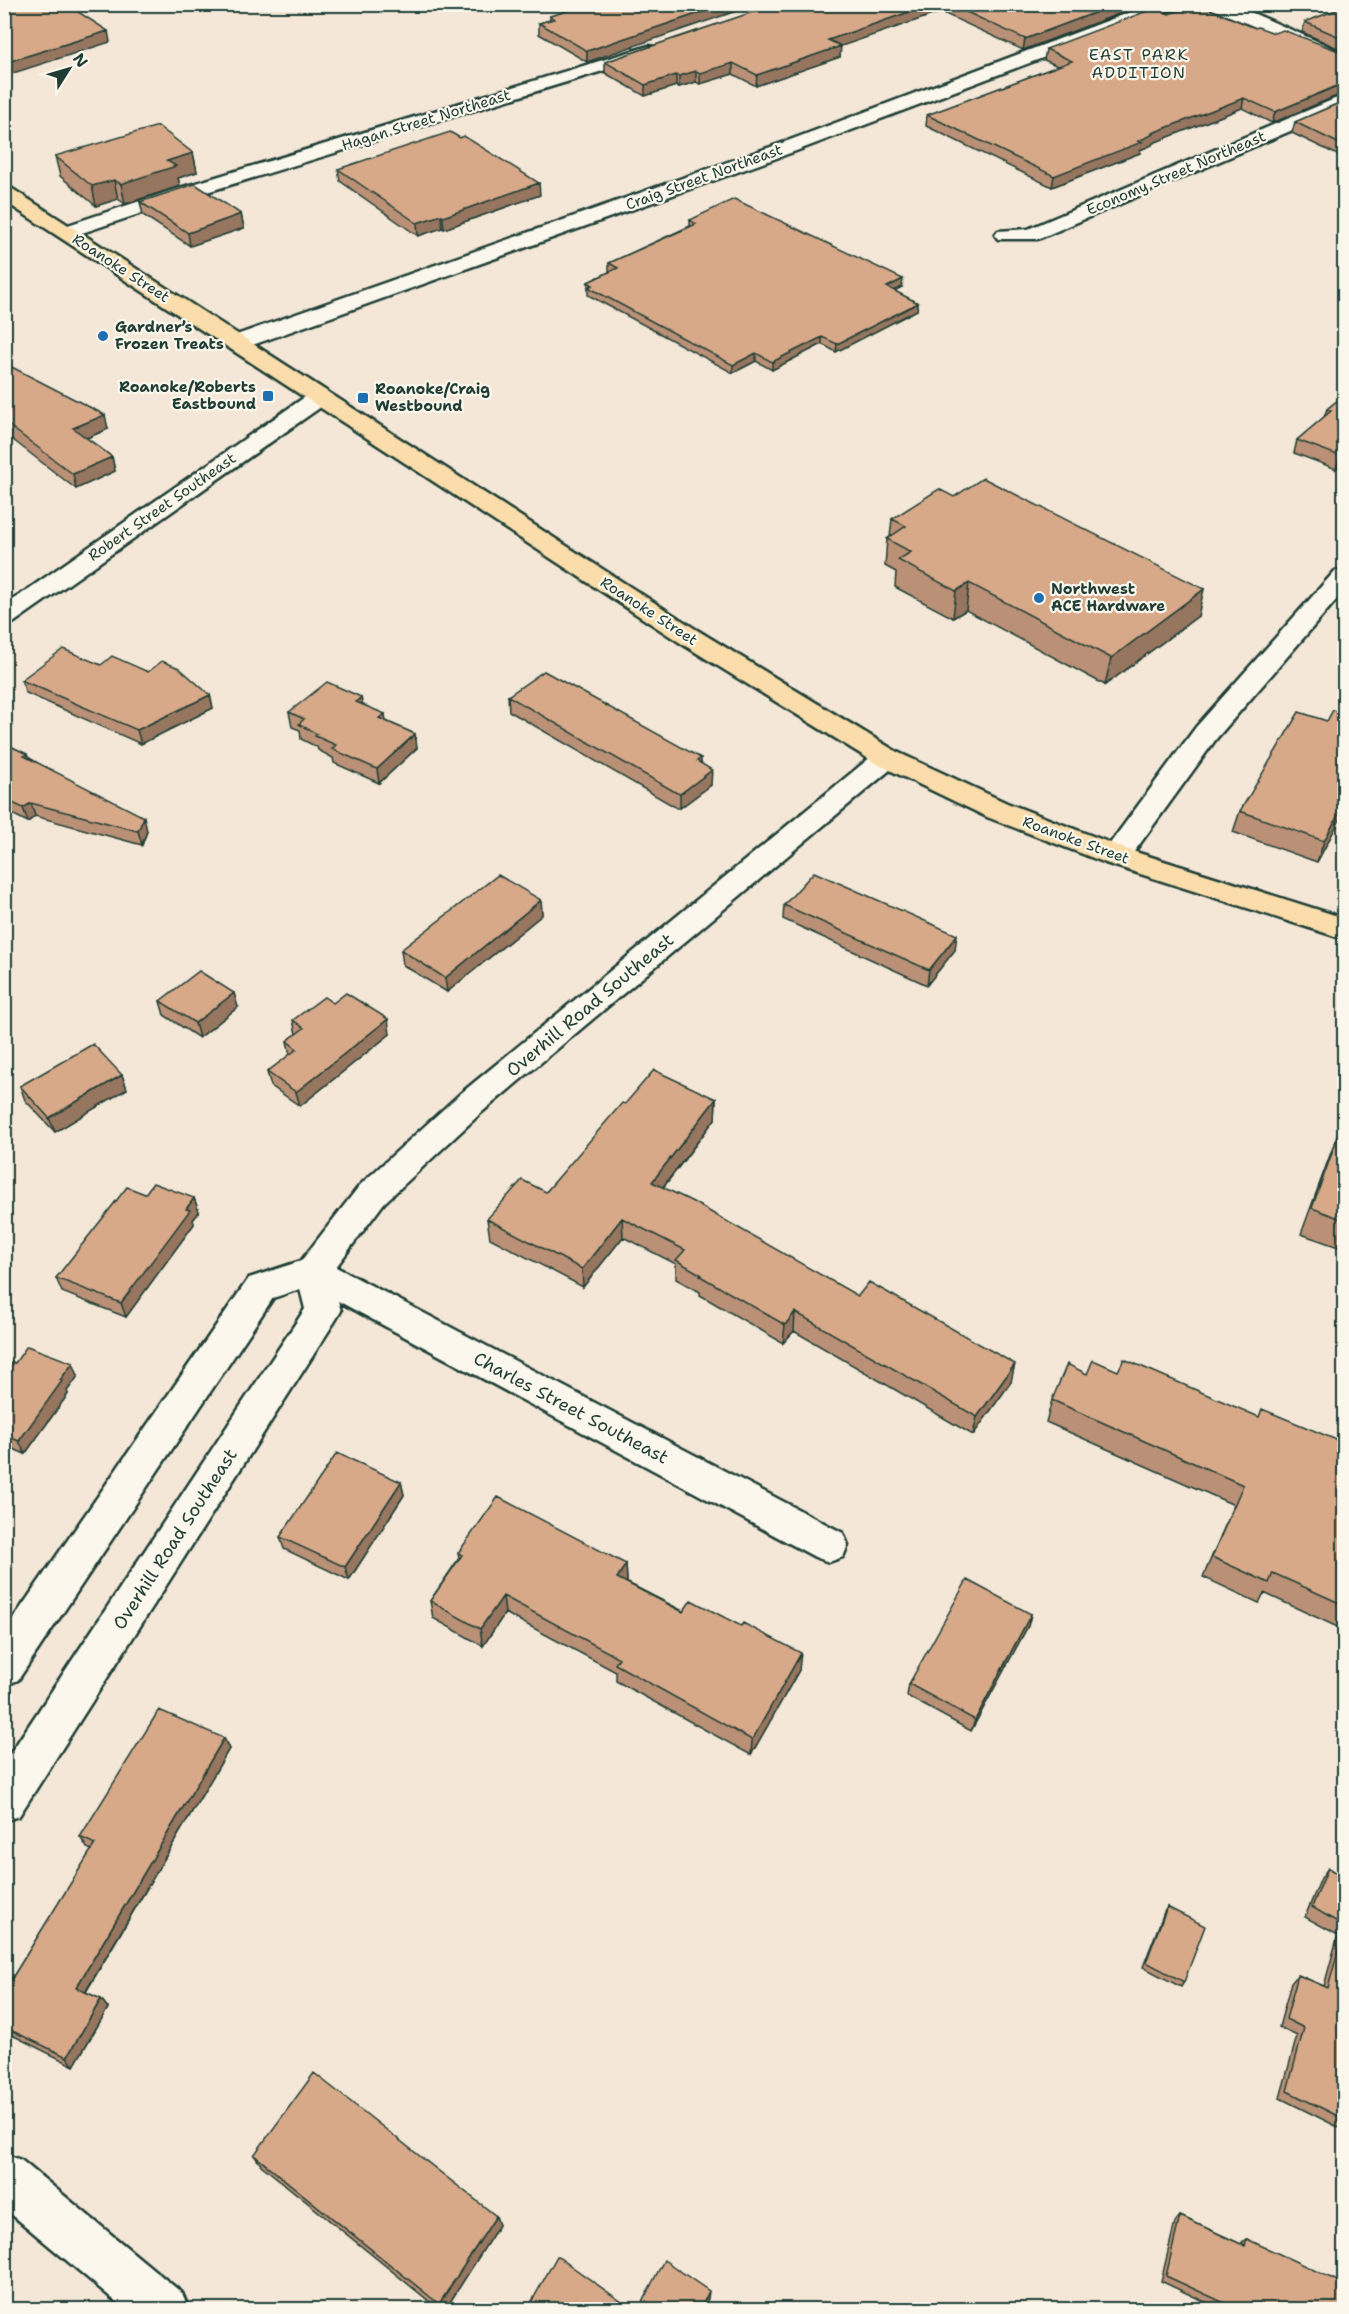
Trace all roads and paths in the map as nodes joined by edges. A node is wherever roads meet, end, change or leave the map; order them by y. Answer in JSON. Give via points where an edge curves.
{"nodes":[{"id":1,"x":1169,"y":4,"type":"edge"},
{"id":2,"x":1216,"y":4,"type":"edge"},
{"id":3,"x":669,"y":43,"type":"edge"},
{"id":4,"x":1344,"y":59,"type":"edge"},
{"id":5,"x":1344,"y":101,"type":"edge"},
{"id":6,"x":4,"y":192,"type":"edge"},
{"id":7,"x":66,"y":232,"type":"junction"},
{"id":8,"x":1005,"y":235,"type":"dead end"},
{"id":9,"x":236,"y":343,"type":"junction"},
{"id":10,"x":320,"y":397,"type":"junction"},
{"id":11,"x":1344,"y":576,"type":"edge"},
{"id":12,"x":4,"y":618,"type":"edge"},
{"id":13,"x":887,"y":758,"type":"junction"},
{"id":14,"x":1116,"y":856,"type":"junction"},
{"id":15,"x":1344,"y":929,"type":"edge"},
{"id":16,"x":313,"y":1271,"type":"junction"},
{"id":17,"x":830,"y":1545,"type":"dead end"},
{"id":18,"x":4,"y":1667,"type":"edge"},
{"id":19,"x":4,"y":1801,"type":"edge"},
{"id":20,"x":4,"y":2177,"type":"edge"},
{"id":21,"x":165,"y":2310,"type":"edge"}],
"edges":[{"from":1,"to":9,"type":"street","name":"Craig Street Northeast","via":[[777,151]]},
{"from":2,"to":4,"type":"street"},
{"from":3,"to":7,"type":"street","name":"Hagan Street Northeast"},
{"from":5,"to":8,"type":"street","name":"Economy Street Northeast","via":[[1031,235]]},
{"from":6,"to":7,"type":"main road","name":"Roanoke Street"},
{"from":7,"to":9,"type":"main road","name":"Roanoke Street"},
{"from":9,"to":10,"type":"main road","name":"Roanoke Street"},
{"from":10,"to":12,"type":"street","name":"Robert Street Southeast"},
{"from":10,"to":13,"type":"main road","name":"Roanoke Street","via":[[688,636]]},
{"from":11,"to":14,"type":"street","via":[[1206,733]]},
{"from":13,"to":14,"type":"main road","name":"Roanoke Street","via":[[997,810]]},
{"from":13,"to":16,"type":"street","name":"Overhill Road Southeast","via":[[471,1103],[372,1194]]},
{"from":14,"to":15,"type":"main road","name":"Roanoke Street"},
{"from":16,"to":17,"type":"street","name":"Charles Street Southeast"},
{"from":16,"to":18,"type":"street","via":[[261,1288]]},
{"from":16,"to":19,"type":"street","name":"Overhill Road Southeast","via":[[323,1311]]},
{"from":20,"to":21,"type":"street"}]}
